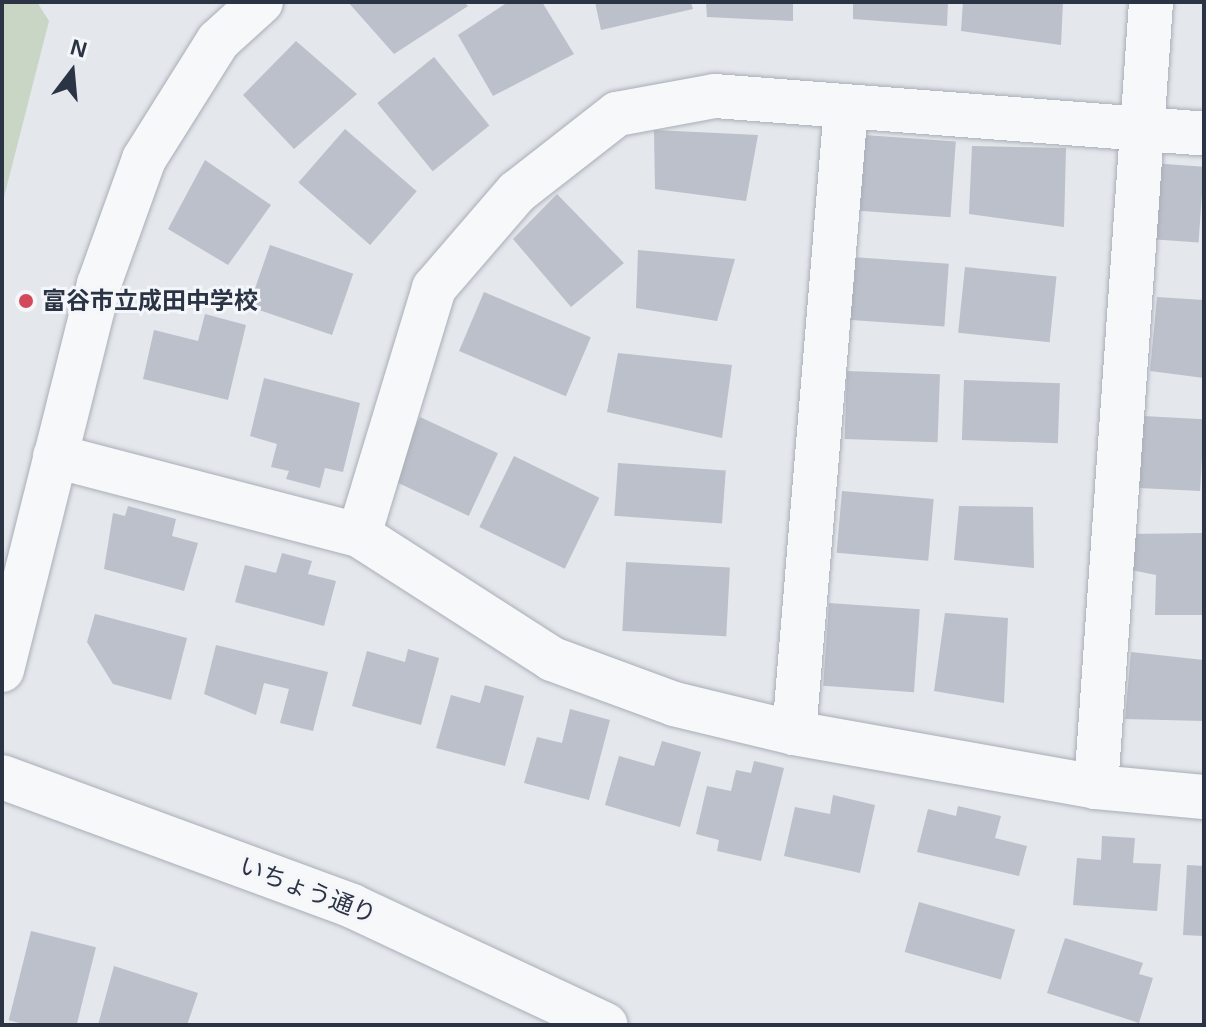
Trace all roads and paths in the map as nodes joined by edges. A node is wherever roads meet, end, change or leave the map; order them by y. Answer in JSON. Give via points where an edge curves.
{"nodes":[{"id":1,"x":261,"y":2,"type":"edge"},
{"id":2,"x":1151,"y":2,"type":"edge"},
{"id":3,"x":846,"y":107,"type":"junction"},
{"id":4,"x":1142,"y":130,"type":"junction"},
{"id":5,"x":1204,"y":134,"type":"edge"},
{"id":6,"x":55,"y":456,"type":"junction"},
{"id":7,"x":359,"y":535,"type":"junction"},
{"id":8,"x":2,"y":670,"type":"edge"},
{"id":9,"x":794,"y":733,"type":"junction"},
{"id":10,"x":2,"y":777,"type":"edge"},
{"id":11,"x":1096,"y":787,"type":"junction"},
{"id":12,"x":1204,"y":797,"type":"edge"},
{"id":13,"x":606,"y":1025,"type":"edge"}],
"edges":[{"from":1,"to":6,"type":"street","via":[[218,41],[144,159],[99,284]]},
{"from":2,"to":4,"type":"street"},
{"from":3,"to":4,"type":"street"},
{"from":3,"to":7,"type":"street","via":[[715,96],[617,114],[517,192],[434,288]]},
{"from":3,"to":9,"type":"street"},
{"from":4,"to":5,"type":"street"},
{"from":4,"to":11,"type":"street"},
{"from":6,"to":7,"type":"street"},
{"from":6,"to":8,"type":"street"},
{"from":7,"to":9,"type":"street","via":[[552,659],[674,704]]},
{"from":9,"to":11,"type":"street"},
{"from":10,"to":13,"type":"street","name":"いちょう通り","via":[[352,906]]},
{"from":11,"to":12,"type":"street"}]}
